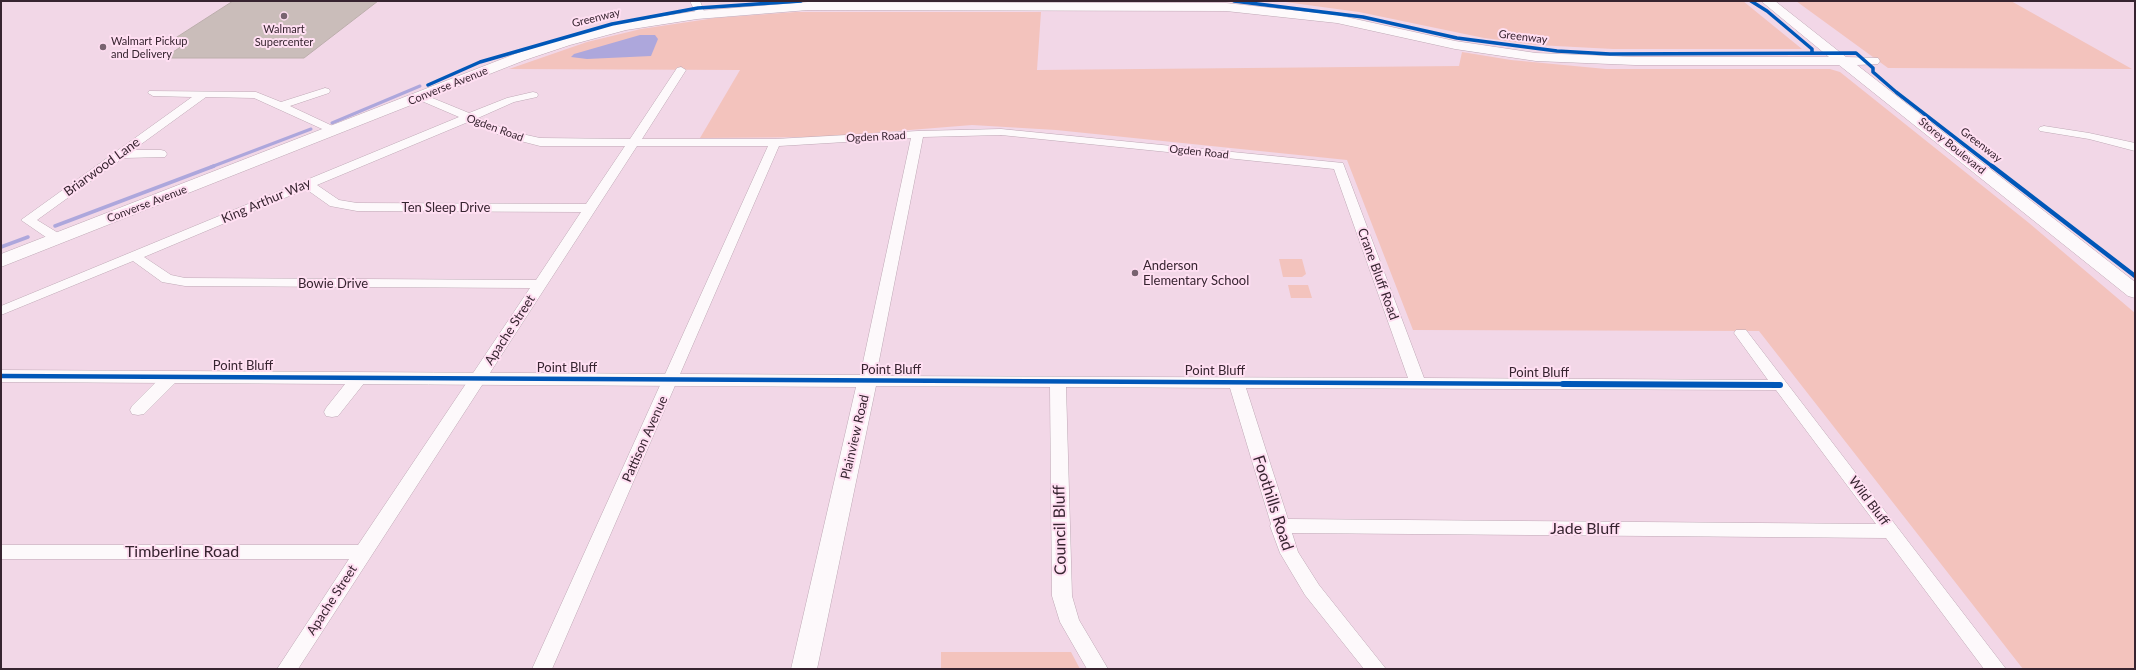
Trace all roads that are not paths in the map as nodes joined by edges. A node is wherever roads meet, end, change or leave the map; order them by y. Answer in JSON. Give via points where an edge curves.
{"nodes":[{"id":1,"x":696,"y":1,"type":"edge"},
{"id":2,"x":1767,"y":1,"type":"edge"},
{"id":3,"x":700,"y":14,"type":"junction"},
{"id":4,"x":1845,"y":61,"type":"junction"},
{"id":5,"x":1873,"y":61,"type":"dead end"},
{"id":6,"x":681,"y":70,"type":"dead end"},
{"id":7,"x":325,"y":91,"type":"dead end"},
{"id":8,"x":153,"y":93,"type":"dead end"},
{"id":9,"x":205,"y":93,"type":"junction"},
{"id":10,"x":533,"y":95,"type":"dead end"},
{"id":11,"x":420,"y":97,"type":"junction"},
{"id":12,"x":281,"y":106,"type":"junction"},
{"id":13,"x":468,"y":118,"type":"junction"},
{"id":14,"x":2044,"y":129,"type":"dead end"},
{"id":15,"x":336,"y":131,"type":"junction"},
{"id":16,"x":918,"y":134,"type":"junction"},
{"id":17,"x":633,"y":142,"type":"junction"},
{"id":18,"x":776,"y":143,"type":"junction"},
{"id":19,"x":2135,"y":147,"type":"edge"},
{"id":20,"x":120,"y":154,"type":"junction"},
{"id":21,"x":161,"y":154,"type":"dead end"},
{"id":22,"x":1339,"y":166,"type":"joint"},
{"id":23,"x":307,"y":184,"type":"junction"},
{"id":24,"x":590,"y":208,"type":"junction"},
{"id":25,"x":58,"y":239,"type":"junction"},
{"id":26,"x":134,"y":256,"type":"junction"},
{"id":27,"x":1,"y":261,"type":"edge"},
{"id":28,"x":540,"y":284,"type":"junction"},
{"id":29,"x":2135,"y":292,"type":"edge"},
{"id":30,"x":1,"y":311,"type":"edge"},
{"id":31,"x":1741,"y":333,"type":"dead end"},
{"id":32,"x":1,"y":376,"type":"edge"},
{"id":33,"x":171,"y":377,"type":"junction"},
{"id":34,"x":359,"y":378,"type":"junction"},
{"id":35,"x":478,"y":379,"type":"junction"},
{"id":36,"x":671,"y":380,"type":"junction"},
{"id":37,"x":867,"y":381,"type":"junction"},
{"id":38,"x":1058,"y":382,"type":"junction"},
{"id":39,"x":1236,"y":382,"type":"junction"},
{"id":40,"x":1418,"y":383,"type":"junction"},
{"id":41,"x":1780,"y":385,"type":"junction"},
{"id":42,"x":138,"y":410,"type":"dead end"},
{"id":43,"x":332,"y":412,"type":"dead end"},
{"id":44,"x":1279,"y":526,"type":"junction"},
{"id":45,"x":1892,"y":531,"type":"junction"},
{"id":46,"x":1,"y":552,"type":"edge"},
{"id":47,"x":364,"y":552,"type":"junction"},
{"id":48,"x":287,"y":669,"type":"edge"},
{"id":49,"x":542,"y":669,"type":"edge"},
{"id":50,"x":804,"y":669,"type":"edge"},
{"id":51,"x":1098,"y":669,"type":"edge"},
{"id":52,"x":1376,"y":669,"type":"edge"},
{"id":53,"x":1996,"y":669,"type":"edge"}],
"edges":[{"from":1,"to":3,"type":"street"},
{"from":2,"to":4,"type":"main road","name":"Storey Boulevard"},
{"from":3,"to":4,"type":"main road","name":"Converse Avenue","via":[[808,6],[1226,7],[1316,16],[1463,47],[1536,57],[1635,61]]},
{"from":3,"to":11,"type":"main road","name":"Converse Avenue","via":[[625,26],[565,42]]},
{"from":4,"to":5,"type":"main road","name":"Converse Avenue"},
{"from":4,"to":29,"type":"main road","name":"Storey Boulevard"},
{"from":6,"to":17,"type":"street","name":"Apache Street"},
{"from":7,"to":12,"type":"street"},
{"from":8,"to":9,"type":"street"},
{"from":9,"to":12,"type":"street","via":[[256,95]]},
{"from":9,"to":20,"type":"street","name":"Briarwood Lane"},
{"from":10,"to":13,"type":"street","name":"King Arthur Way","via":[[511,100]]},
{"from":11,"to":13,"type":"street","name":"Ogden Road"},
{"from":11,"to":15,"type":"main road","name":"Converse Avenue"},
{"from":12,"to":15,"type":"street"},
{"from":13,"to":17,"type":"street","name":"Ogden Road","via":[[526,140]]},
{"from":13,"to":23,"type":"street","name":"King Arthur Way"},
{"from":14,"to":19,"type":"street"},
{"from":15,"to":25,"type":"main road","name":"Converse Avenue"},
{"from":16,"to":18,"type":"street","name":"Ogden Road"},
{"from":16,"to":22,"type":"street","name":"Ogden Road","via":[[974,131],[1027,134]]},
{"from":16,"to":37,"type":"street","name":"Plainview Road"},
{"from":17,"to":18,"type":"street","name":"Ogden Road"},
{"from":17,"to":24,"type":"street","name":"Apache Street"},
{"from":18,"to":36,"type":"street","name":"Pattison Avenue"},
{"from":20,"to":21,"type":"street"},
{"from":20,"to":25,"type":"street","name":"Briarwood Lane","via":[[28,220]]},
{"from":22,"to":40,"type":"street","name":"Crane Bluff Road"},
{"from":23,"to":24,"type":"street","name":"Ten Sleep Drive","via":[[335,203],[358,208]]},
{"from":23,"to":26,"type":"street","name":"King Arthur Way"},
{"from":24,"to":28,"type":"street","name":"Apache Street"},
{"from":25,"to":27,"type":"main road","name":"Converse Avenue"},
{"from":26,"to":28,"type":"street","name":"Bowie Drive","via":[[167,279],[186,282]]},
{"from":26,"to":30,"type":"street","name":"King Arthur Way"},
{"from":28,"to":35,"type":"street","name":"Apache Street"},
{"from":31,"to":41,"type":"street","name":"Wild Bluff"},
{"from":32,"to":33,"type":"street","name":"Point Bluff"},
{"from":33,"to":34,"type":"street","name":"Point Bluff"},
{"from":33,"to":42,"type":"street"},
{"from":34,"to":35,"type":"street","name":"Point Bluff"},
{"from":34,"to":43,"type":"street"},
{"from":35,"to":36,"type":"street","name":"Point Bluff"},
{"from":35,"to":47,"type":"street","name":"Apache Street"},
{"from":36,"to":37,"type":"street","name":"Point Bluff"},
{"from":36,"to":49,"type":"street","name":"Pattison Avenue"},
{"from":37,"to":38,"type":"street","name":"Point Bluff"},
{"from":37,"to":50,"type":"street","name":"Plainview Road"},
{"from":38,"to":39,"type":"street","name":"Point Bluff"},
{"from":38,"to":51,"type":"street","name":"Council Bluff","via":[[1062,596],[1070,622]]},
{"from":39,"to":40,"type":"street","name":"Point Bluff"},
{"from":39,"to":44,"type":"street","name":"Foothills Road"},
{"from":40,"to":41,"type":"street","name":"Point Bluff"},
{"from":41,"to":45,"type":"street","name":"Wild Bluff"},
{"from":44,"to":45,"type":"street","name":"Jade Bluff"},
{"from":44,"to":52,"type":"street","name":"Foothills Road","via":[[1288,553],[1312,590]]},
{"from":45,"to":53,"type":"street","name":"Wild Bluff"},
{"from":46,"to":47,"type":"street","name":"Timberline Road"},
{"from":47,"to":48,"type":"street","name":"Apache Street"}]}
